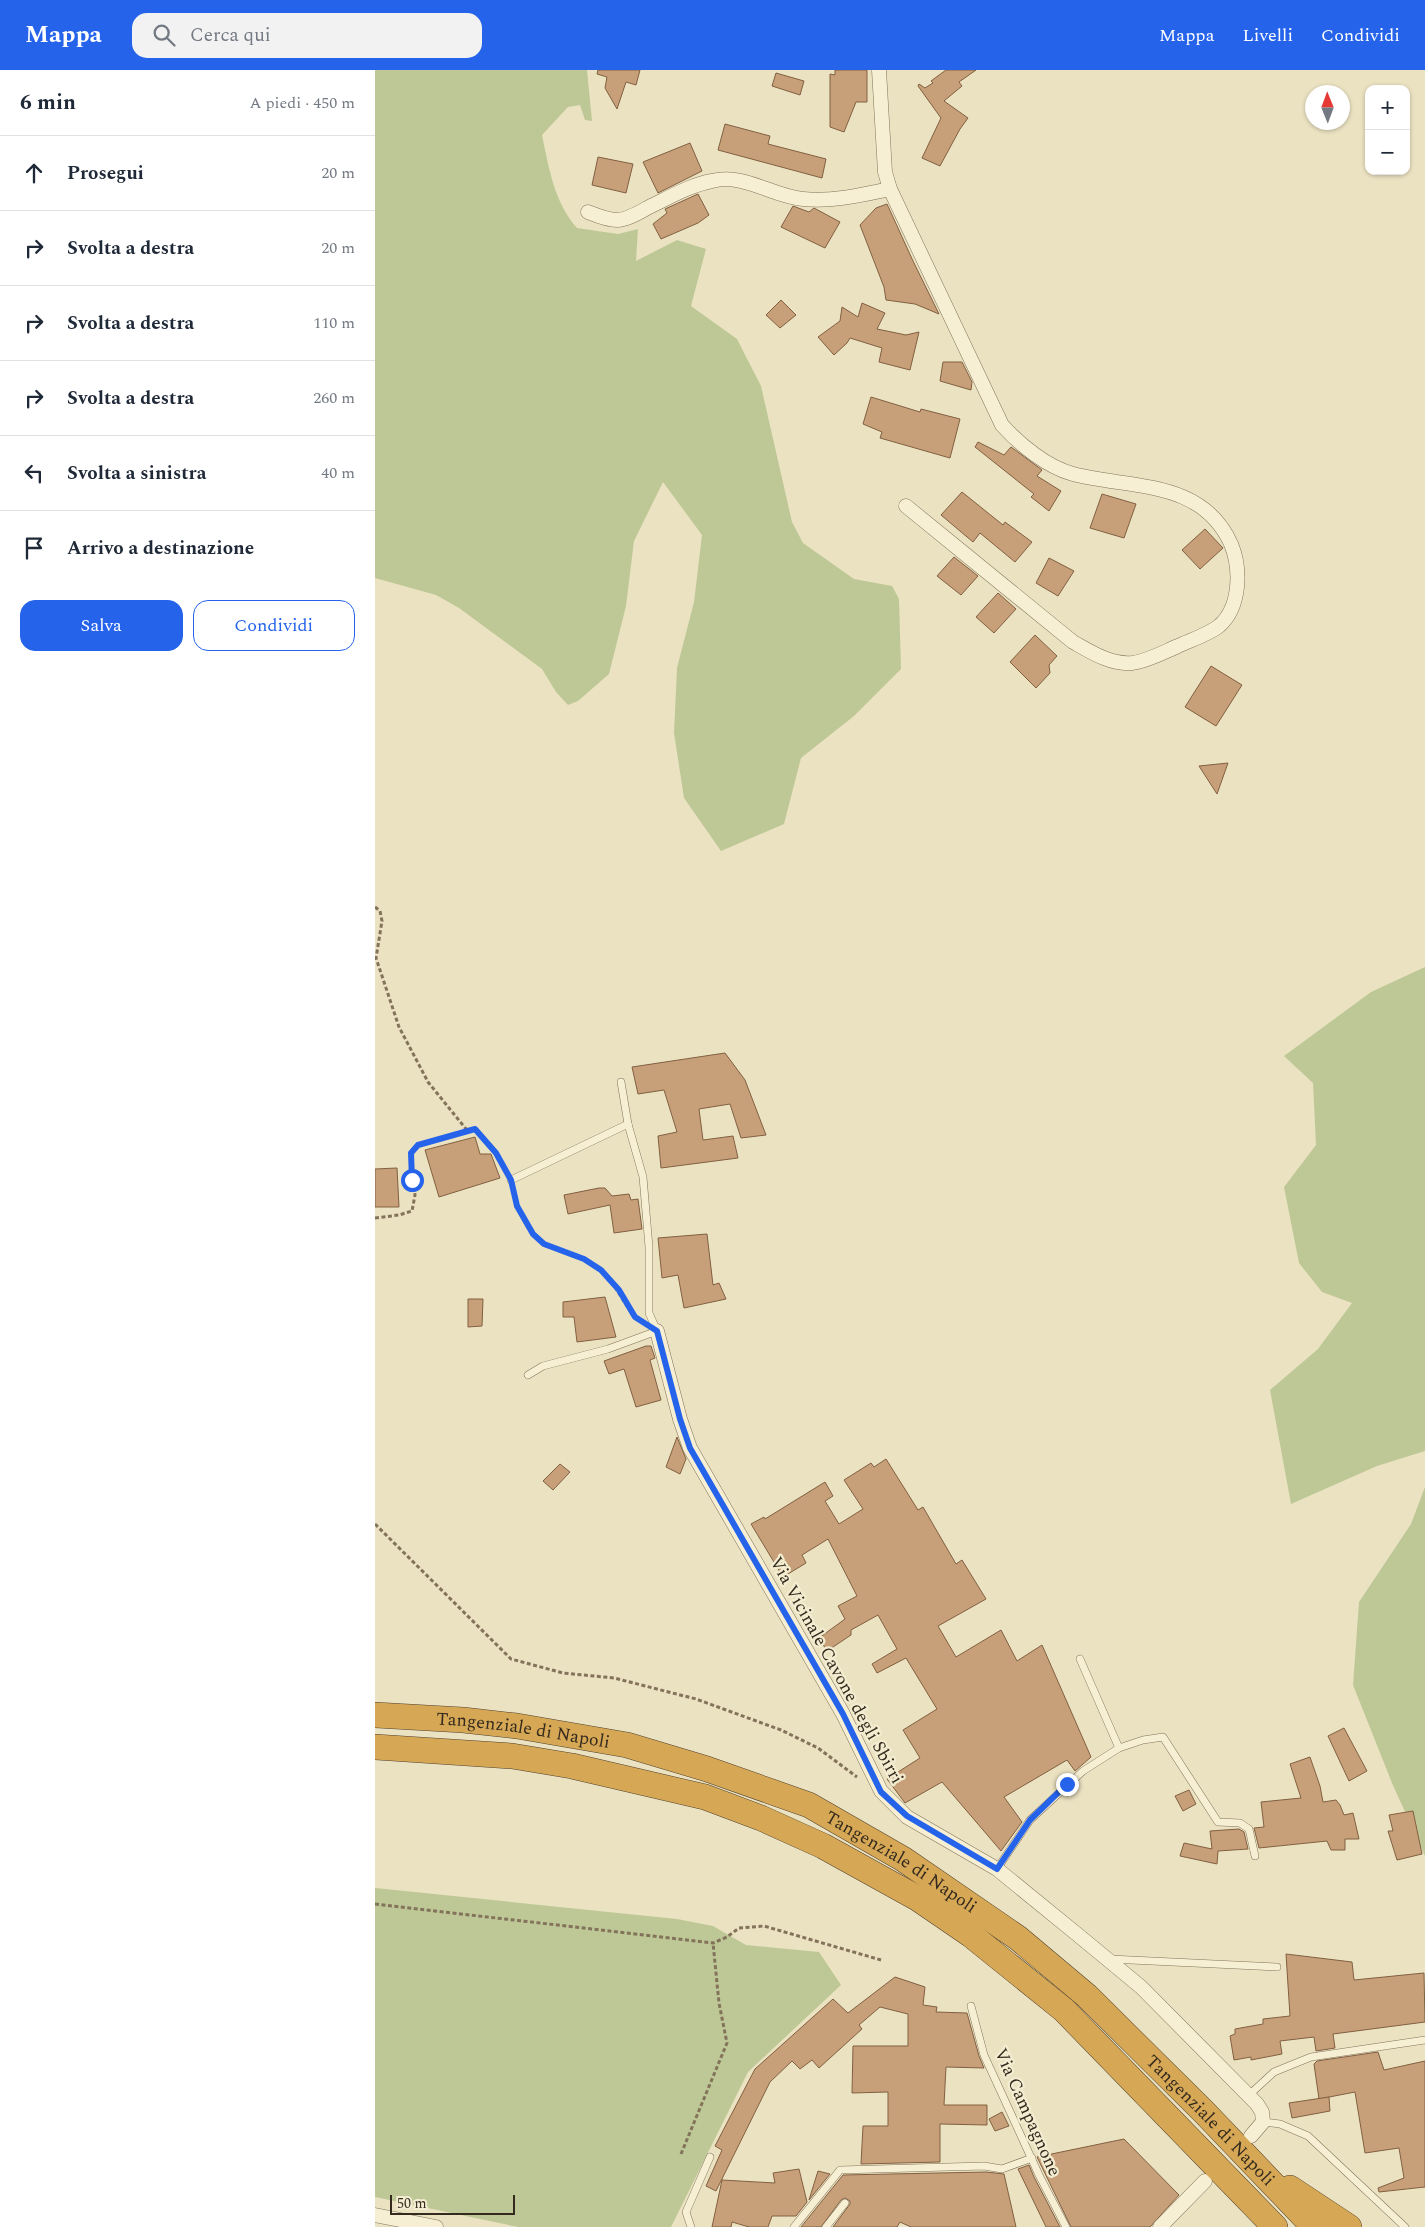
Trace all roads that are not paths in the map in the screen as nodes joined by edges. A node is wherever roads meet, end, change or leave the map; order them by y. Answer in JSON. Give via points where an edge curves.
{"nodes":[{"id":1,"x":879,"y":70,"type":"edge"},
{"id":2,"x":889,"y":189,"type":"junction"},
{"id":3,"x":588,"y":212,"type":"dead end"},
{"id":4,"x":906,"y":506,"type":"dead end"},
{"id":5,"x":621,"y":1082,"type":"dead end"},
{"id":6,"x":628,"y":1124,"type":"junction"},
{"id":7,"x":511,"y":1180,"type":"road end"},
{"id":8,"x":657,"y":1331,"type":"junction"},
{"id":9,"x":528,"y":1376,"type":"dead end"},
{"id":10,"x":1080,"y":1659,"type":"dead end"},
{"id":11,"x":375,"y":1715,"type":"edge"},
{"id":12,"x":375,"y":1747,"type":"edge"},
{"id":13,"x":1119,"y":1748,"type":"junction"},
{"id":14,"x":1255,"y":1856,"type":"dead end"},
{"id":15,"x":997,"y":1869,"type":"junction"},
{"id":16,"x":1106,"y":1958,"type":"junction"},
{"id":17,"x":1277,"y":1968,"type":"dead end"},
{"id":18,"x":971,"y":2006,"type":"dead end"},
{"id":19,"x":1425,"y":2040,"type":"edge"},
{"id":20,"x":1249,"y":2094,"type":"junction"},
{"id":21,"x":1263,"y":2122,"type":"junction"},
{"id":22,"x":1251,"y":2136,"type":"dead end"},
{"id":23,"x":710,"y":2157,"type":"dead end"},
{"id":24,"x":1033,"y":2158,"type":"junction"},
{"id":25,"x":1253,"y":2164,"type":"junction"},
{"id":26,"x":1205,"y":2181,"type":"dead end"},
{"id":27,"x":845,"y":2203,"type":"dead end"},
{"id":28,"x":375,"y":2215,"type":"edge"},
{"id":29,"x":436,"y":2227,"type":"edge"},
{"id":30,"x":691,"y":2227,"type":"edge"},
{"id":31,"x":794,"y":2227,"type":"edge"},
{"id":32,"x":826,"y":2227,"type":"edge"},
{"id":33,"x":1066,"y":2227,"type":"edge"},
{"id":34,"x":1160,"y":2227,"type":"edge"},
{"id":35,"x":1275,"y":2227,"type":"edge"},
{"id":36,"x":1314,"y":2227,"type":"edge"},
{"id":37,"x":1349,"y":2227,"type":"edge"},
{"id":38,"x":1405,"y":2227,"type":"edge"}],
"edges":[{"from":1,"to":2,"type":"street","via":[[885,172]]},
{"from":2,"to":3,"type":"street","via":[[824,200],[804,199],[785,196],[741,180],[725,179],[675,194],[619,220],[605,219]]},
{"from":2,"to":4,"type":"street","via":[[1002,426],[1054,466],[1072,474],[1164,489],[1201,507],[1231,544],[1238,572],[1236,594],[1227,617],[1218,626],[1147,659],[1132,663],[1110,660],[1073,642]]},
{"from":5,"to":6,"type":"lane"},
{"from":6,"to":7,"type":"lane"},
{"from":6,"to":8,"type":"lane","via":[[643,1177],[649,1247],[649,1313]]},
{"from":8,"to":9,"type":"lane","via":[[543,1366]]},
{"from":8,"to":15,"type":"street","name":"Via Vicinale Cavone degli Sbirri","via":[[690,1448],[843,1714],[881,1792],[907,1816]]},
{"from":10,"to":13,"type":"lane"},
{"from":11,"to":25,"type":"highway","name":"Tangenziale di Napoli","via":[[481,1722],[618,1743],[707,1769],[809,1805],[903,1859],[1018,1938],[1087,1996]]},
{"from":12,"to":35,"type":"highway","name":"Tangenziale di Napoli","via":[[512,1756],[590,1769],[705,1797],[823,1846],[917,1898],[971,1935],[1064,2010]]},
{"from":13,"to":14,"type":"lane","via":[[1163,1737],[1218,1822],[1240,1824],[1249,1829]]},
{"from":13,"to":15,"type":"lane","via":[[1083,1770],[1030,1820]]},
{"from":15,"to":16,"type":"street","name":"Via Vicinale Cavone degli Sbirri"},
{"from":16,"to":17,"type":"lane"},
{"from":16,"to":20,"type":"street","name":"Via Vicinale Cavone degli Sbirri","via":[[1141,1987]]},
{"from":18,"to":24,"type":"lane","name":"Via Campagnone","via":[[984,2055]]},
{"from":19,"to":20,"type":"lane","via":[[1311,2057],[1274,2072]]},
{"from":20,"to":21,"type":"street","name":"Via Vicinale Cavone degli Sbirri","via":[[1262,2112]]},
{"from":21,"to":22,"type":"street"},
{"from":21,"to":38,"type":"lane","via":[[1280,2124],[1308,2136]]},
{"from":23,"to":30,"type":"lane","via":[[687,2212]]},
{"from":24,"to":31,"type":"lane","via":[[1002,2170],[984,2166],[840,2170]]},
{"from":24,"to":33,"type":"lane","name":"Via Campagnone"},
{"from":25,"to":36,"type":"highway","name":"Tangenziale di Napoli"},
{"from":25,"to":37,"type":"highway"},
{"from":26,"to":34,"type":"street"},
{"from":27,"to":32,"type":"lane"},
{"from":28,"to":29,"type":"street"}]}
